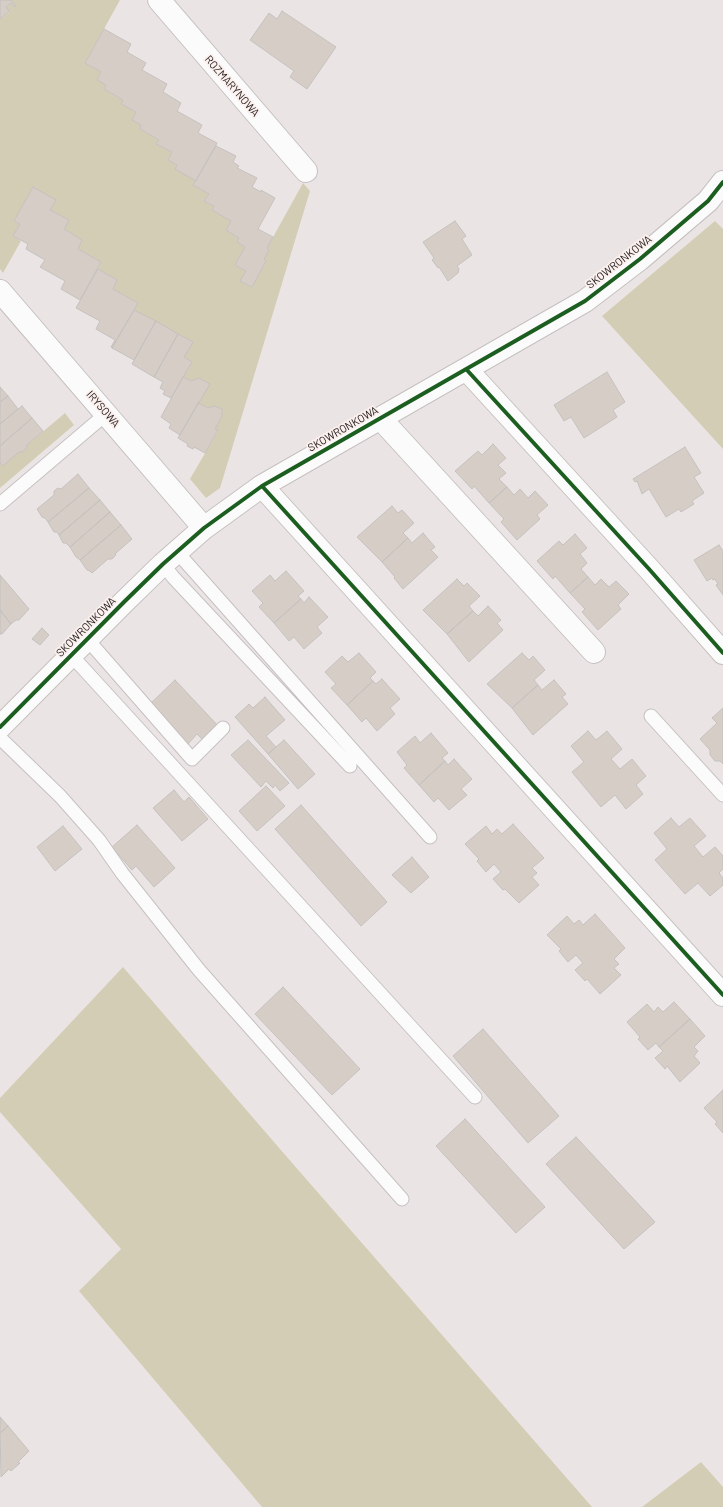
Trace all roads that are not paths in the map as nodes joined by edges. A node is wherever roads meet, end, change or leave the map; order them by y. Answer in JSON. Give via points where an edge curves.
{"nodes":[{"id":1,"x":159,"y":0,"type":"edge"},
{"id":2,"x":306,"y":171,"type":"dead end"},
{"id":3,"x":723,"y":182,"type":"edge"},
{"id":4,"x":0,"y":291,"type":"edge"},
{"id":5,"x":466,"y":369,"type":"junction"},
{"id":6,"x":106,"y":414,"type":"junction"},
{"id":7,"x":380,"y":418,"type":"junction"},
{"id":8,"x":262,"y":486,"type":"junction"},
{"id":9,"x":0,"y":504,"type":"edge"},
{"id":10,"x":204,"y":528,"type":"junction"},
{"id":11,"x":170,"y":558,"type":"junction"},
{"id":12,"x":87,"y":639,"type":"junction"},
{"id":13,"x":594,"y":652,"type":"dead end"},
{"id":14,"x":723,"y":654,"type":"edge"},
{"id":15,"x":71,"y":655,"type":"junction"},
{"id":16,"x":651,"y":716,"type":"dead end"},
{"id":17,"x":0,"y":727,"type":"edge"},
{"id":18,"x":223,"y":728,"type":"dead end"},
{"id":19,"x":0,"y":738,"type":"edge"},
{"id":20,"x":350,"y":766,"type":"dead end"},
{"id":21,"x":723,"y":795,"type":"edge"},
{"id":22,"x":430,"y":837,"type":"dead end"},
{"id":23,"x":723,"y":995,"type":"edge"},
{"id":24,"x":475,"y":1097,"type":"dead end"},
{"id":25,"x":402,"y":1199,"type":"dead end"}],
"edges":[{"from":1,"to":2,"type":"street","name":"ROZMARYNOWA"},
{"from":3,"to":5,"type":"street","name":"SKOWRONKOWA","via":[[708,201],[640,259],[585,301]]},
{"from":4,"to":6,"type":"street","name":"IRYSOWA"},
{"from":5,"to":7,"type":"street","name":"SKOWRONKOWA"},
{"from":5,"to":14,"type":"street"},
{"from":6,"to":9,"type":"lane"},
{"from":6,"to":10,"type":"street","name":"IRYSOWA"},
{"from":7,"to":8,"type":"street","name":"SKOWRONKOWA"},
{"from":7,"to":13,"type":"street"},
{"from":8,"to":10,"type":"street","name":"SKOWRONKOWA"},
{"from":8,"to":23,"type":"street"},
{"from":10,"to":11,"type":"street","name":"SKOWRONKOWA"},
{"from":11,"to":12,"type":"street","name":"SKOWRONKOWA"},
{"from":11,"to":20,"type":"lane"},
{"from":11,"to":22,"type":"lane"},
{"from":12,"to":15,"type":"street","name":"SKOWRONKOWA"},
{"from":12,"to":18,"type":"lane","via":[[192,759]]},
{"from":15,"to":17,"type":"street","name":"SKOWRONKOWA"},
{"from":15,"to":24,"type":"lane"},
{"from":16,"to":21,"type":"lane"},
{"from":19,"to":25,"type":"lane","via":[[60,796],[99,840],[199,970]]}]}
